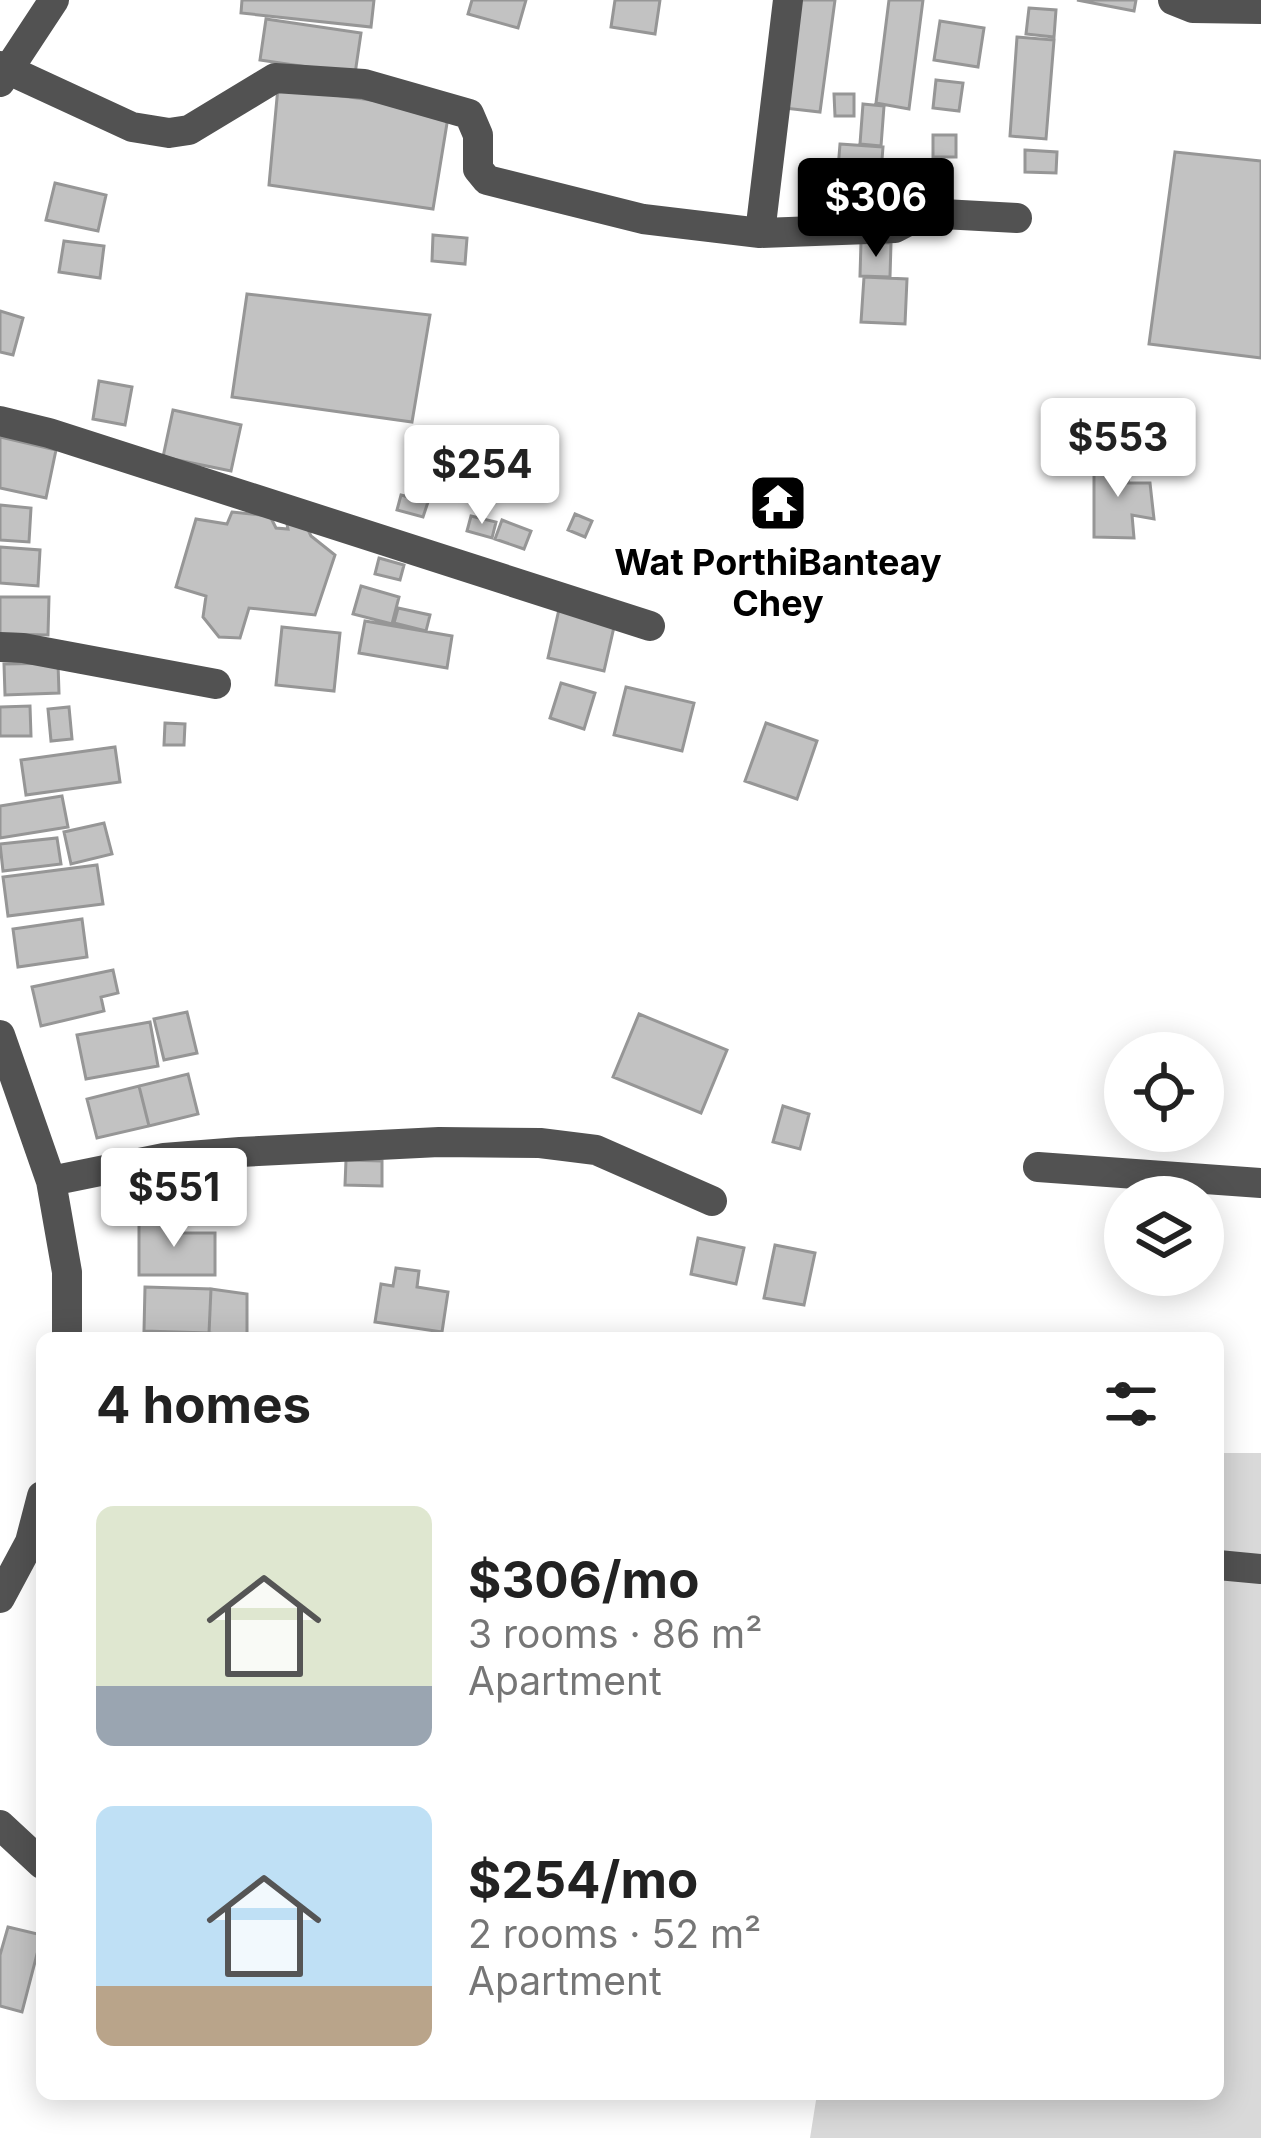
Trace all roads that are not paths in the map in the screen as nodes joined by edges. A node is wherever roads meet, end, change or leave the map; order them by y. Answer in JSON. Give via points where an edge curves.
{"nodes":[{"id":1,"x":54,"y":0,"type":"edge"},
{"id":2,"x":788,"y":0,"type":"edge"},
{"id":3,"x":1173,"y":0,"type":"edge"},
{"id":4,"x":1261,"y":9,"type":"edge"},
{"id":5,"x":2,"y":72,"type":"edge"},
{"id":6,"x":1017,"y":218,"type":"dead end"},
{"id":7,"x":760,"y":233,"type":"junction"},
{"id":8,"x":0,"y":421,"type":"edge"},
{"id":9,"x":650,"y":626,"type":"dead end"},
{"id":10,"x":0,"y":647,"type":"edge"},
{"id":11,"x":216,"y":684,"type":"dead end"},
{"id":12,"x":0,"y":1035,"type":"edge"},
{"id":13,"x":1037,"y":1167,"type":"dead end"},
{"id":14,"x":51,"y":1181,"type":"junction"},
{"id":15,"x":1261,"y":1184,"type":"edge"},
{"id":16,"x":712,"y":1201,"type":"dead end"},
{"id":17,"x":67,"y":1332,"type":"edge"},
{"id":18,"x":36,"y":1519,"type":"edge"},
{"id":19,"x":1224,"y":1566,"type":"edge"},
{"id":20,"x":1261,"y":1569,"type":"edge"},
{"id":21,"x":0,"y":1598,"type":"edge"},
{"id":22,"x":0,"y":1826,"type":"edge"},
{"id":23,"x":36,"y":1859,"type":"edge"}],
"edges":[{"from":1,"to":5,"type":"street"},
{"from":2,"to":7,"type":"street"},
{"from":3,"to":4,"type":"street"},
{"from":5,"to":7,"type":"street","via":[[132,128],[169,133],[189,130],[274,79],[364,84],[469,114],[478,169],[488,179],[643,219]]},
{"from":6,"to":7,"type":"street","via":[[924,213],[895,228]]},
{"from":8,"to":9,"type":"street"},
{"from":10,"to":11,"type":"street"},
{"from":12,"to":14,"type":"street"},
{"from":13,"to":15,"type":"street"},
{"from":14,"to":16,"type":"street","via":[[240,1152],[540,1143],[596,1150]]},
{"from":14,"to":17,"type":"street","via":[[67,1272]]},
{"from":18,"to":21,"type":"street"},
{"from":19,"to":20,"type":"street"},
{"from":22,"to":23,"type":"street"}]}
